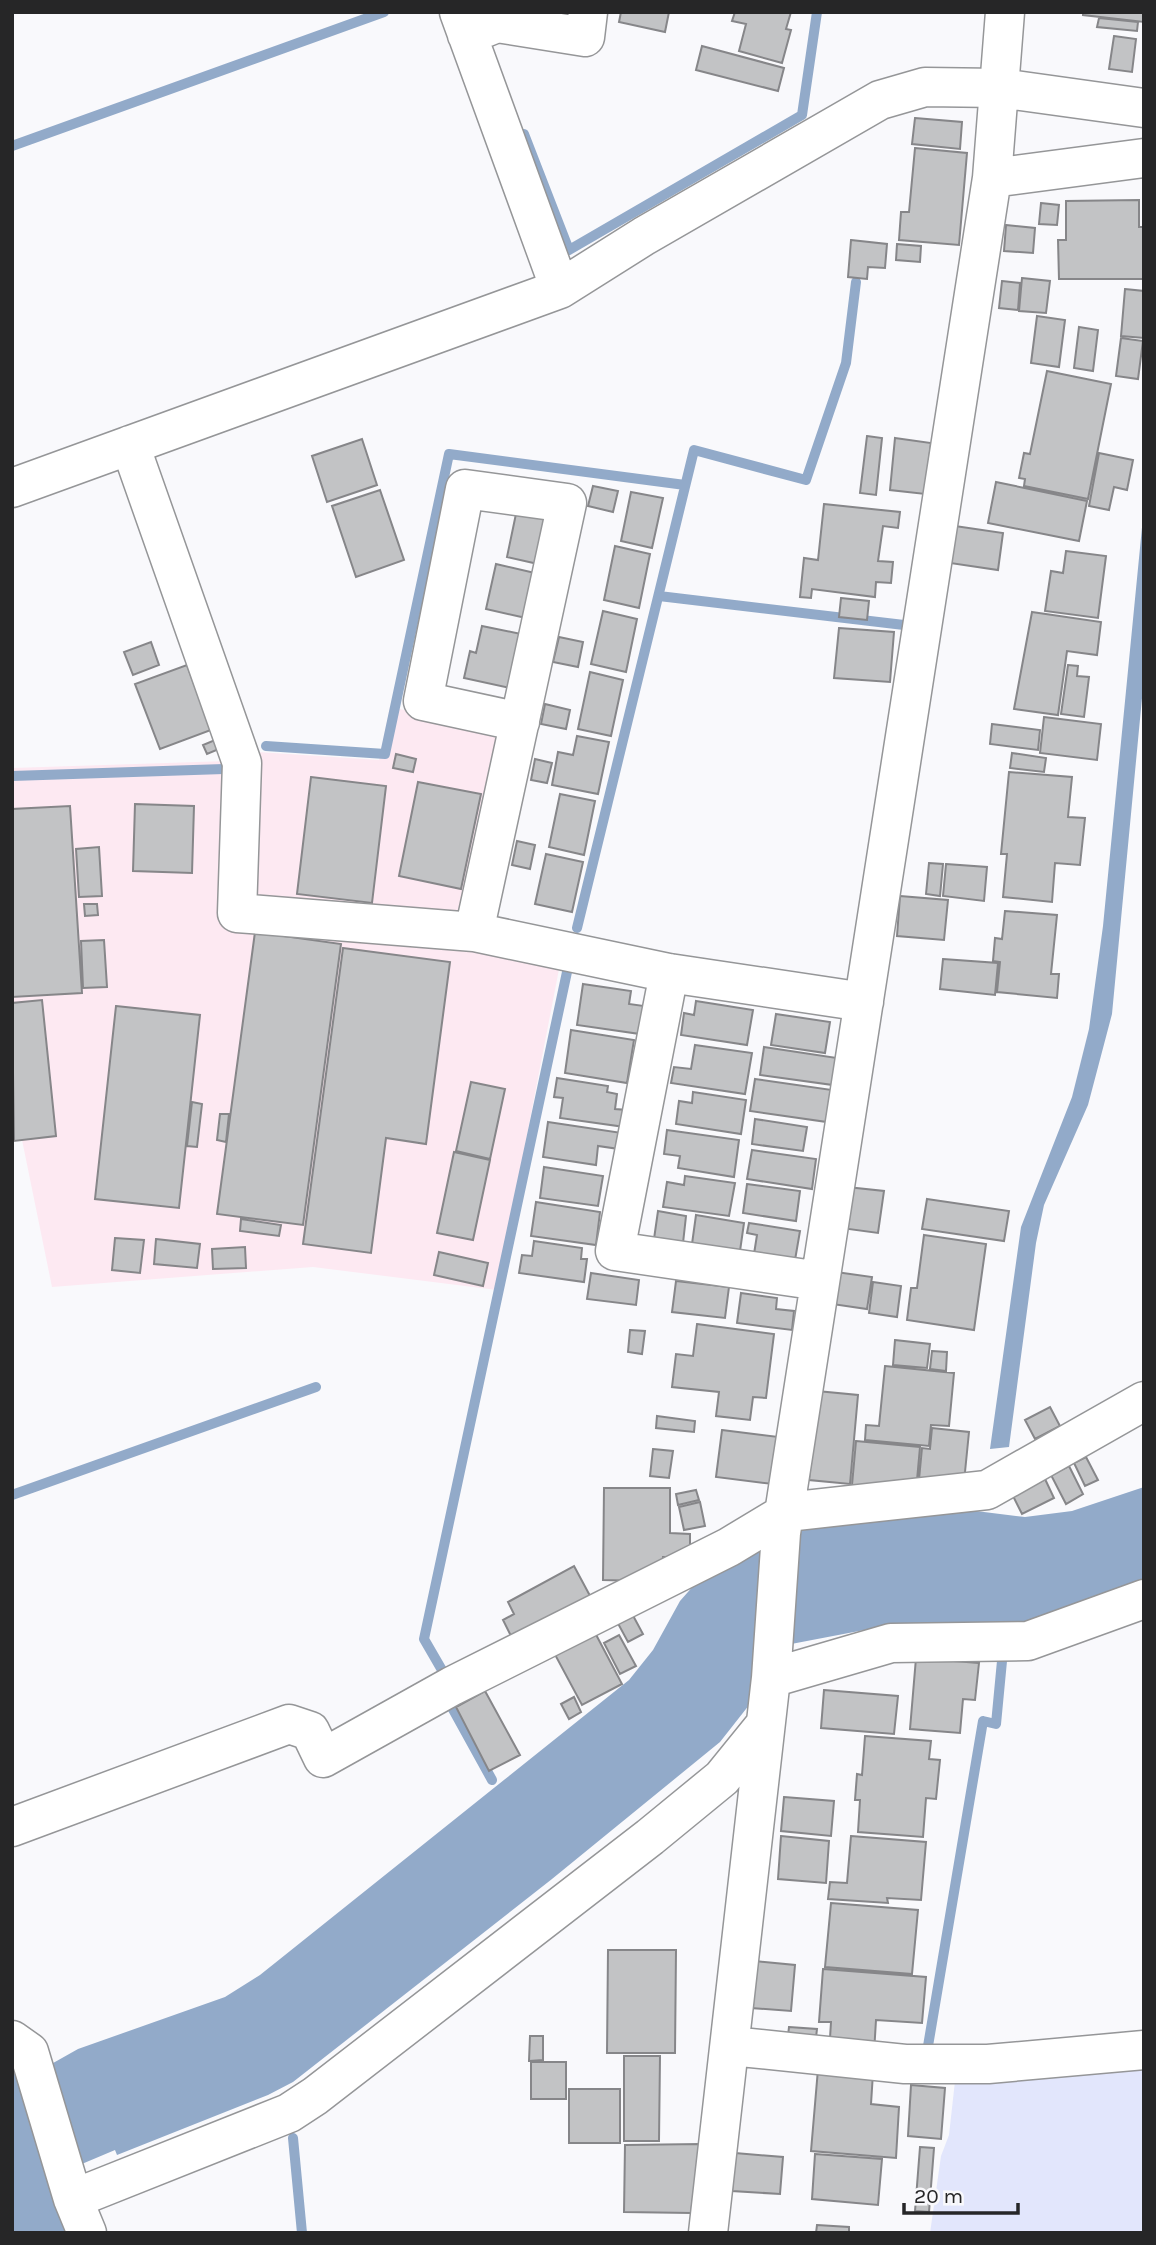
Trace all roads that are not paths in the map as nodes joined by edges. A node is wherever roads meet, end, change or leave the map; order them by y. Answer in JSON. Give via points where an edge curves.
{"nodes":[{"id":1,"x":587,"y":12,"type":"edge"},
{"id":2,"x":1005,"y":12,"type":"edge"},
{"id":3,"x":463,"y":24,"type":"edge"},
{"id":4,"x":1000,"y":88,"type":"junction"},
{"id":5,"x":1144,"y":108,"type":"edge"},
{"id":6,"x":1144,"y":158,"type":"edge"},
{"id":7,"x":992,"y":178,"type":"junction"},
{"id":8,"x":560,"y":289,"type":"junction"},
{"id":9,"x":130,"y":445,"type":"junction"},
{"id":10,"x":12,"y":488,"type":"edge"},
{"id":11,"x":520,"y":722,"type":"junction"},
{"id":12,"x":474,"y":932,"type":"junction"},
{"id":13,"x":668,"y":973,"type":"junction"},
{"id":14,"x":864,"y":1002,"type":"junction"},
{"id":15,"x":820,"y":1281,"type":"junction"},
{"id":16,"x":1144,"y":1401,"type":"edge"},
{"id":17,"x":784,"y":1522,"type":"junction"},
{"id":18,"x":1144,"y":1599,"type":"edge"},
{"id":19,"x":771,"y":1678,"type":"junction"},
{"id":20,"x":765,"y":1725,"type":"junction"},
{"id":21,"x":12,"y":1828,"type":"edge"},
{"id":22,"x":732,"y":2046,"type":"junction"},
{"id":23,"x":22,"y":2050,"type":"edge"},
{"id":24,"x":1144,"y":2050,"type":"edge"},
{"id":25,"x":80,"y":2216,"type":"edge"},
{"id":26,"x":708,"y":2233,"type":"edge"}],
"edges":[{"from":1,"to":3,"type":"street","via":[[585,37],[497,23]]},
{"from":2,"to":4,"type":"street"},
{"from":3,"to":8,"type":"street"},
{"from":4,"to":5,"type":"street"},
{"from":4,"to":7,"type":"street"},
{"from":4,"to":8,"type":"street","via":[[925,86],[880,100]]},
{"from":6,"to":7,"type":"street"},
{"from":7,"to":14,"type":"street"},
{"from":8,"to":9,"type":"street"},
{"from":9,"to":10,"type":"street"},
{"from":9,"to":12,"type":"street","via":[[242,763],[237,913]]},
{"from":11,"to":11,"type":"street","via":[[567,503],[465,489],[423,701]]},
{"from":11,"to":12,"type":"street"},
{"from":12,"to":13,"type":"street"},
{"from":13,"to":14,"type":"street"},
{"from":13,"to":15,"type":"street","via":[[615,1251]]},
{"from":14,"to":15,"type":"street"},
{"from":15,"to":17,"type":"street"},
{"from":16,"to":17,"type":"street","via":[[987,1490]]},
{"from":17,"to":19,"type":"street"},
{"from":17,"to":21,"type":"street","via":[[452,1686],[323,1758],[310,1731],[289,1724]]},
{"from":18,"to":19,"type":"street","via":[[1028,1641],[891,1643]]},
{"from":19,"to":20,"type":"street"},
{"from":20,"to":22,"type":"street"},
{"from":20,"to":25,"type":"street","via":[[722,1777],[650,1838],[315,2096]]},
{"from":22,"to":24,"type":"street","via":[[919,2064],[988,2064]]},
{"from":22,"to":26,"type":"street"},
{"from":23,"to":25,"type":"street"}]}
